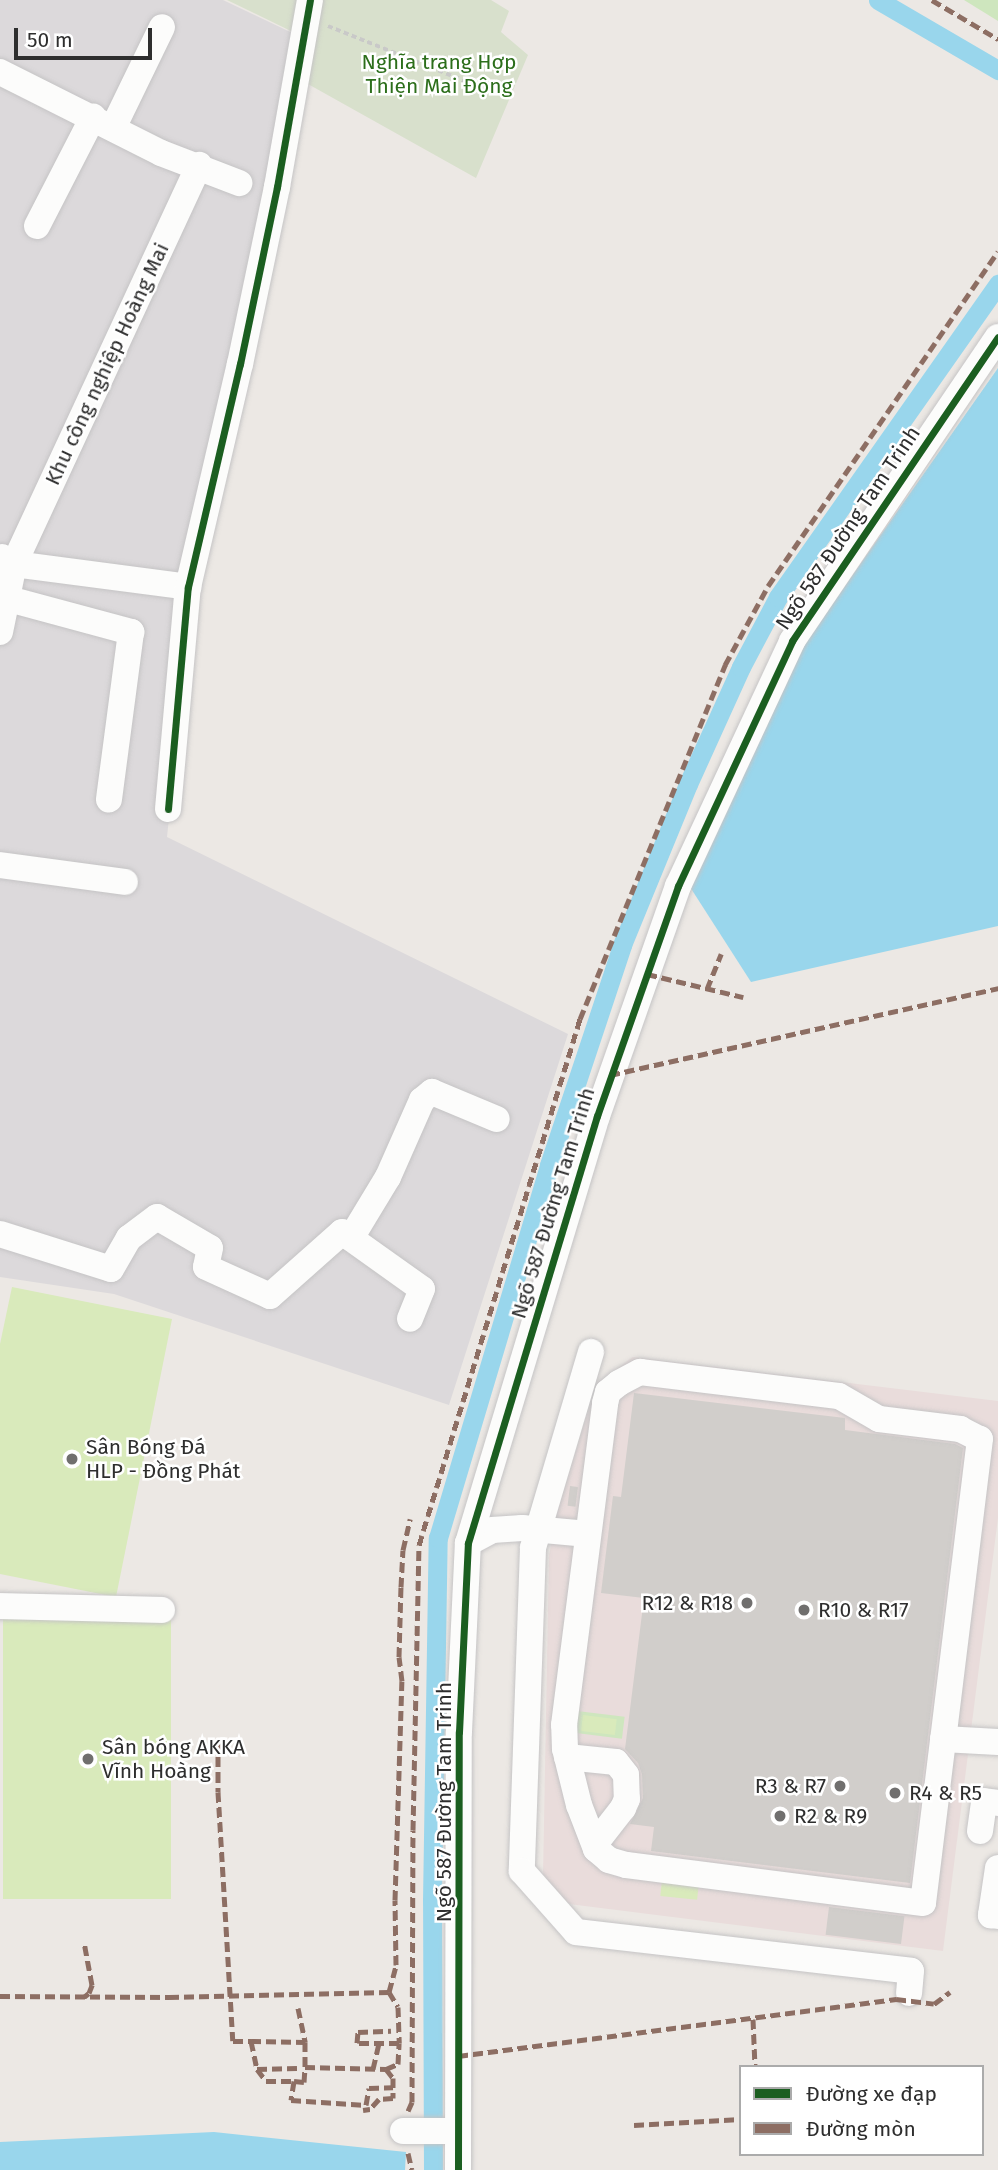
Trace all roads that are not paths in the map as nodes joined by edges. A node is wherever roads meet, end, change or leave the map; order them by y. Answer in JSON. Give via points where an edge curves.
{"nodes":[{"id":1,"x":308,"y":9,"type":"edge"},
{"id":2,"x":162,"y":27,"type":"dead end"},
{"id":3,"x":0,"y":72,"type":"edge"},
{"id":4,"x":103,"y":122,"type":"junction"},
{"id":5,"x":199,"y":165,"type":"junction"},
{"id":6,"x":239,"y":183,"type":"dead end"},
{"id":7,"x":37,"y":226,"type":"dead end"},
{"id":8,"x":998,"y":337,"type":"edge"},
{"id":9,"x":7,"y":560,"type":"edge"},
{"id":10,"x":188,"y":587,"type":"junction"},
{"id":11,"x":5,"y":598,"type":"junction"},
{"id":12,"x":0,"y":632,"type":"edge"},
{"id":13,"x":109,"y":800,"type":"dead end"},
{"id":14,"x":168,"y":809,"type":"dead end"},
{"id":15,"x":0,"y":865,"type":"edge"},
{"id":16,"x":125,"y":882,"type":"dead end"},
{"id":17,"x":497,"y":1119,"type":"dead end"},
{"id":18,"x":0,"y":1234,"type":"edge"},
{"id":19,"x":351,"y":1238,"type":"junction"},
{"id":20,"x":410,"y":1319,"type":"dead end"},
{"id":21,"x":590,"y":1352,"type":"dead end"},
{"id":22,"x":537,"y":1527,"type":"junction"},
{"id":23,"x":588,"y":1534,"type":"junction"},
{"id":24,"x":468,"y":1543,"type":"junction"},
{"id":25,"x":0,"y":1605,"type":"edge"},
{"id":26,"x":162,"y":1611,"type":"dead end"},
{"id":27,"x":943,"y":1739,"type":"junction"},
{"id":28,"x":998,"y":1742,"type":"edge"},
{"id":29,"x":567,"y":1757,"type":"junction"},
{"id":30,"x":998,"y":1803,"type":"edge"},
{"id":31,"x":980,"y":1832,"type":"dead end"},
{"id":32,"x":595,"y":1844,"type":"junction"},
{"id":33,"x":998,"y":1868,"type":"edge"},
{"id":34,"x":998,"y":1916,"type":"edge"},
{"id":35,"x":908,"y":1993,"type":"dead end"},
{"id":36,"x":403,"y":2131,"type":"dead end"},
{"id":37,"x":455,"y":2131,"type":"junction"},
{"id":38,"x":458,"y":2170,"type":"edge"}],
"edges":[{"from":1,"to":10,"type":"street","via":[[240,364]]},
{"from":2,"to":4,"type":"street"},
{"from":3,"to":4,"type":"street"},
{"from":4,"to":5,"type":"street","via":[[161,153]]},
{"from":4,"to":7,"type":"street"},
{"from":5,"to":6,"type":"street"},
{"from":5,"to":9,"type":"street","name":"Khu công nghiệp Hoàng Mai"},
{"from":8,"to":24,"type":"street","name":"Ngõ 587 Đường Tam Trinh","via":[[792,641],[678,886],[597,1116]]},
{"from":9,"to":10,"type":"street"},
{"from":9,"to":11,"type":"street","name":"Khu công nghiệp Hoàng Mai"},
{"from":10,"to":14,"type":"street"},
{"from":11,"to":12,"type":"street","name":"Khu công nghiệp Hoàng Mai"},
{"from":11,"to":13,"type":"street","via":[[131,632]]},
{"from":15,"to":16,"type":"street"},
{"from":17,"to":19,"type":"street","via":[[432,1092],[422,1100],[388,1177]]},
{"from":18,"to":19,"type":"street","via":[[111,1269],[129,1238],[157,1217],[210,1248],[206,1268],[270,1296],[342,1232]]},
{"from":19,"to":20,"type":"street","via":[[422,1289]]},
{"from":21,"to":22,"type":"street"},
{"from":22,"to":23,"type":"street"},
{"from":22,"to":24,"type":"street","via":[[492,1530]]},
{"from":22,"to":35,"type":"street","via":[[522,1871],[576,1932],[911,1971]]},
{"from":23,"to":27,"type":"street","via":[[608,1392],[640,1372],[829,1394],[879,1419],[972,1433],[980,1439],[981,1450]]},
{"from":23,"to":29,"type":"street","via":[[564,1725]]},
{"from":24,"to":37,"type":"street","name":"Ngõ 587 Đường Tam Trinh","via":[[459,1732]]},
{"from":25,"to":26,"type":"street"},
{"from":27,"to":28,"type":"street"},
{"from":27,"to":32,"type":"street","via":[[923,1903],[626,1865],[603,1856]]},
{"from":29,"to":32,"type":"street"},
{"from":29,"to":32,"type":"street","via":[[617,1762],[626,1775],[627,1799]]},
{"from":30,"to":31,"type":"street","via":[[984,1801]]},
{"from":33,"to":34,"type":"street","via":[[991,1915]]},
{"from":36,"to":37,"type":"street"},
{"from":37,"to":38,"type":"street","name":"Ngõ 587 Đường Tam Trinh"}]}
